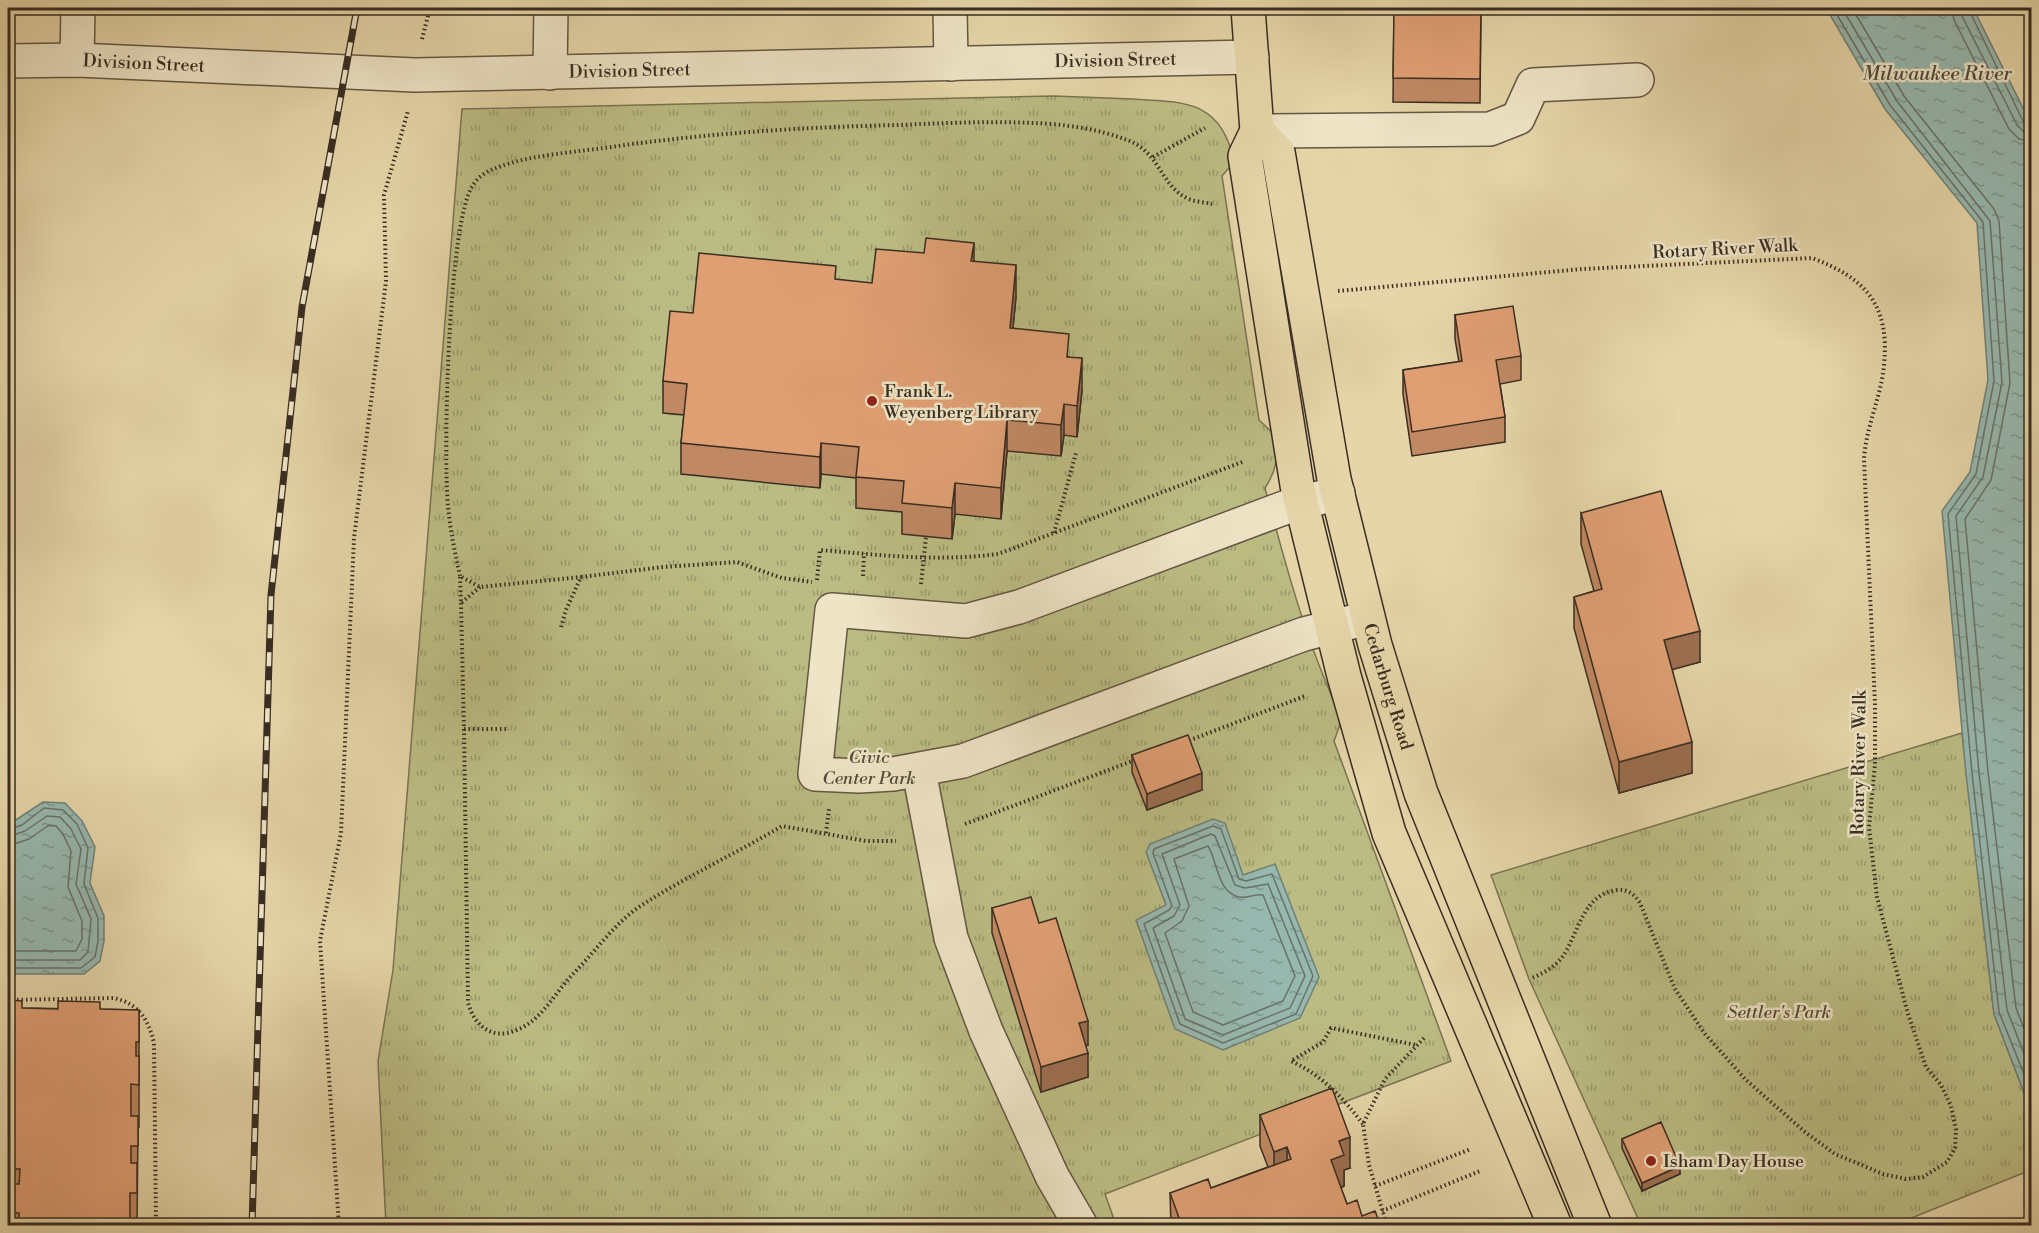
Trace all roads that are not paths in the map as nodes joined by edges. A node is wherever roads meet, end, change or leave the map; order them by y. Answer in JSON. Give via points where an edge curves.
{"nodes":[{"id":1,"x":78,"y":8,"type":"edge"},
{"id":2,"x":551,"y":8,"type":"edge"},
{"id":3,"x":950,"y":8,"type":"edge"},
{"id":4,"x":1248,"y":8,"type":"edge"},
{"id":5,"x":1252,"y":57,"type":"junction"},
{"id":6,"x":77,"y":60,"type":"junction"},
{"id":7,"x":8,"y":61,"type":"edge"},
{"id":8,"x":951,"y":64,"type":"junction"},
{"id":9,"x":550,"y":73,"type":"junction"},
{"id":10,"x":1636,"y":80,"type":"dead end"},
{"id":11,"x":1257,"y":131,"type":"junction"},
{"id":12,"x":1338,"y":493,"type":"junction"},
{"id":13,"x":1301,"y":502,"type":"junction"},
{"id":14,"x":1368,"y":618,"type":"junction"},
{"id":15,"x":1332,"y":627,"type":"junction"},
{"id":16,"x":919,"y":771,"type":"junction"},
{"id":17,"x":1081,"y":1226,"type":"edge"},
{"id":18,"x":1555,"y":1226,"type":"edge"},
{"id":19,"x":1595,"y":1226,"type":"edge"}],
"edges":[{"from":1,"to":6,"type":"street"},
{"from":2,"to":9,"type":"street"},
{"from":3,"to":8,"type":"street"},
{"from":4,"to":5,"type":"main road","name":"Cedarburg Road"},
{"from":5,"to":8,"type":"street","name":"Division Street"},
{"from":5,"to":11,"type":"main road","name":"Cedarburg Road"},
{"from":6,"to":7,"type":"street","name":"Division Street"},
{"from":6,"to":9,"type":"street","name":"Division Street","via":[[415,75]]},
{"from":8,"to":9,"type":"street","name":"Division Street"},
{"from":10,"to":11,"type":"street","via":[[1533,84],[1518,118],[1490,129]]},
{"from":11,"to":12,"type":"main road","name":"Cedarburg Road","via":[[1278,152]]},
{"from":11,"to":13,"type":"main road","name":"Cedarburg Road","via":[[1245,156]]},
{"from":12,"to":13,"type":"street"},
{"from":12,"to":14,"type":"main road","name":"Cedarburg Road"},
{"from":13,"to":15,"type":"main road","name":"Cedarburg Road"},
{"from":13,"to":16,"type":"street","via":[[1019,607],[966,621],[832,610],[815,774],[859,776]]},
{"from":14,"to":15,"type":"street"},
{"from":14,"to":19,"type":"main road","name":"Cedarburg Road","via":[[1422,794]]},
{"from":15,"to":16,"type":"street","via":[[963,761]]},
{"from":15,"to":18,"type":"main road","name":"Cedarburg Road","via":[[1389,833]]},
{"from":16,"to":17,"type":"street","via":[[951,938],[986,1031],[1052,1176]]}]}
